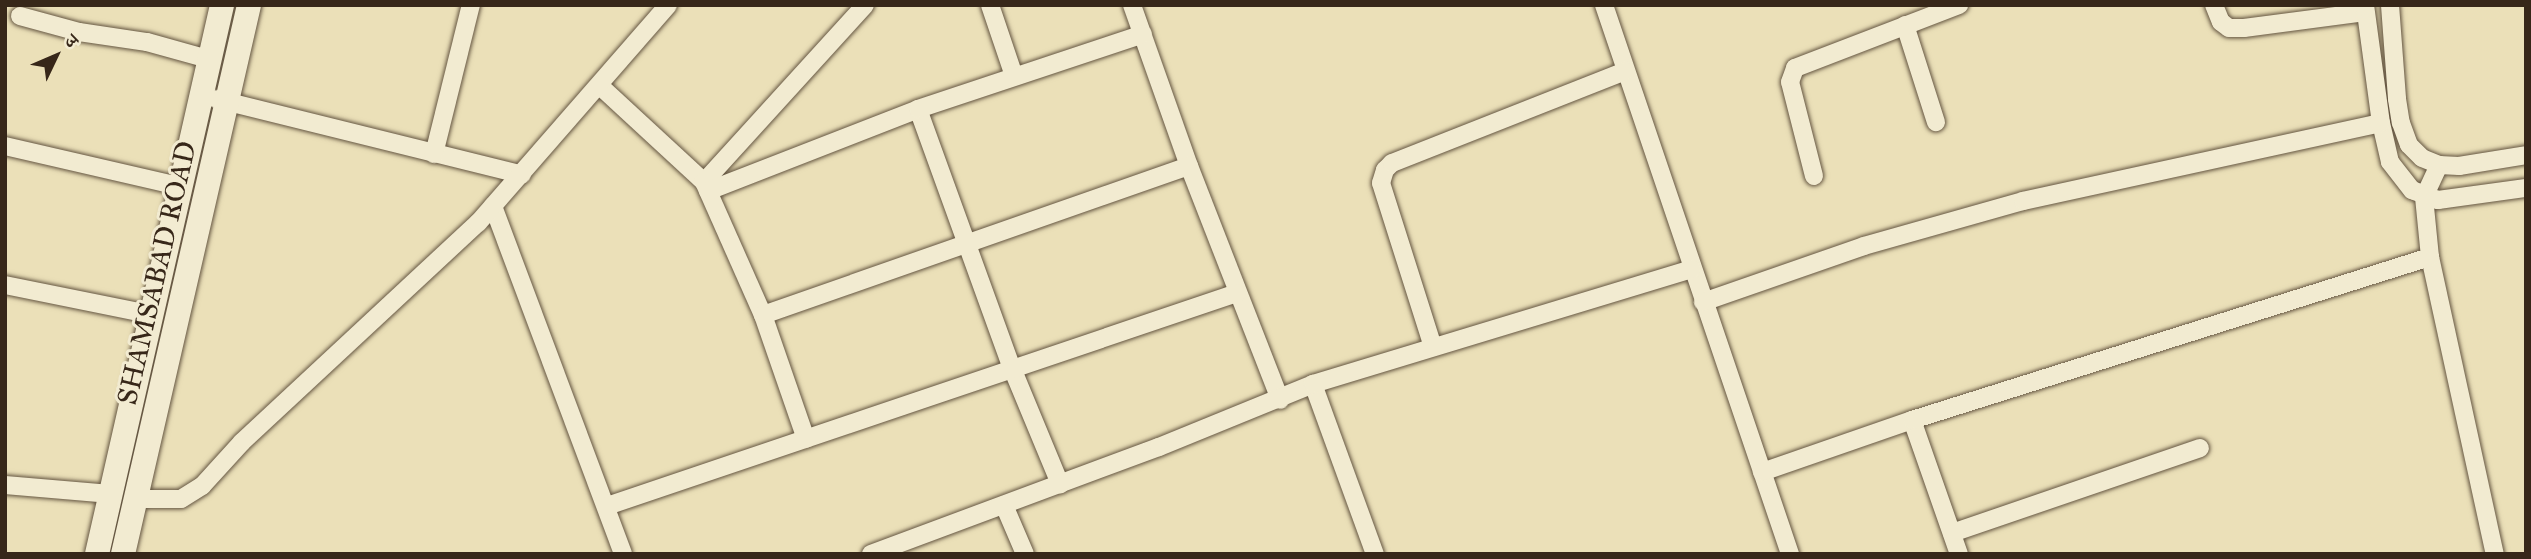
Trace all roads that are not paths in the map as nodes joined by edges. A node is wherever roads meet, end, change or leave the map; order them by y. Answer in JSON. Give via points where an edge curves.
{"nodes":[{"id":1,"x":222,"y":5,"type":"edge"},
{"id":2,"x":249,"y":5,"type":"edge"},
{"id":3,"x":471,"y":5,"type":"edge"},
{"id":4,"x":668,"y":5,"type":"edge"},
{"id":5,"x":865,"y":5,"type":"edge"},
{"id":6,"x":990,"y":5,"type":"edge"},
{"id":7,"x":1132,"y":5,"type":"edge"},
{"id":8,"x":1604,"y":5,"type":"edge"},
{"id":9,"x":1959,"y":5,"type":"edge"},
{"id":10,"x":2214,"y":5,"type":"edge"},
{"id":11,"x":2390,"y":5,"type":"edge"},
{"id":12,"x":2365,"y":9,"type":"edge"},
{"id":13,"x":20,"y":16,"type":"dead end"},
{"id":14,"x":1905,"y":24,"type":"junction"},
{"id":15,"x":1143,"y":34,"type":"junction"},
{"id":16,"x":208,"y":59,"type":"junction"},
{"id":17,"x":1626,"y":71,"type":"junction"},
{"id":18,"x":1014,"y":76,"type":"junction"},
{"id":19,"x":600,"y":86,"type":"junction"},
{"id":20,"x":199,"y":96,"type":"junction"},
{"id":21,"x":226,"y":101,"type":"junction"},
{"id":22,"x":918,"y":109,"type":"junction"},
{"id":23,"x":1936,"y":122,"type":"dead end"},
{"id":24,"x":2381,"y":123,"type":"junction"},
{"id":25,"x":5,"y":146,"type":"edge"},
{"id":26,"x":434,"y":154,"type":"junction"},
{"id":27,"x":2526,"y":155,"type":"edge"},
{"id":28,"x":2439,"y":165,"type":"junction"},
{"id":29,"x":1189,"y":166,"type":"junction"},
{"id":30,"x":522,"y":174,"type":"junction"},
{"id":31,"x":1814,"y":176,"type":"dead end"},
{"id":32,"x":178,"y":186,"type":"junction"},
{"id":33,"x":706,"y":186,"type":"junction"},
{"id":34,"x":2526,"y":188,"type":"edge"},
{"id":35,"x":2424,"y":197,"type":"junction"},
{"id":36,"x":493,"y":206,"type":"junction"},
{"id":37,"x":967,"y":242,"type":"junction"},
{"id":38,"x":2430,"y":257,"type":"junction"},
{"id":39,"x":1692,"y":269,"type":"junction"},
{"id":40,"x":5,"y":285,"type":"edge"},
{"id":41,"x":1237,"y":293,"type":"junction"},
{"id":42,"x":1703,"y":302,"type":"junction"},
{"id":43,"x":149,"y":314,"type":"junction"},
{"id":44,"x":763,"y":315,"type":"junction"},
{"id":45,"x":1433,"y":347,"type":"junction"},
{"id":46,"x":1012,"y":368,"type":"junction"},
{"id":47,"x":1313,"y":384,"type":"junction"},
{"id":48,"x":1280,"y":400,"type":"junction"},
{"id":49,"x":1912,"y":420,"type":"junction"},
{"id":50,"x":806,"y":439,"type":"junction"},
{"id":51,"x":2200,"y":449,"type":"dead end"},
{"id":52,"x":1762,"y":472,"type":"junction"},
{"id":53,"x":1060,"y":484,"type":"junction"},
{"id":54,"x":5,"y":485,"type":"edge"},
{"id":55,"x":111,"y":494,"type":"junction"},
{"id":56,"x":135,"y":499,"type":"junction"},
{"id":57,"x":1004,"y":505,"type":"junction"},
{"id":58,"x":607,"y":506,"type":"junction"},
{"id":59,"x":1952,"y":533,"type":"junction"},
{"id":60,"x":97,"y":554,"type":"edge"},
{"id":61,"x":123,"y":554,"type":"edge"},
{"id":62,"x":623,"y":554,"type":"edge"},
{"id":63,"x":871,"y":554,"type":"edge"},
{"id":64,"x":1025,"y":554,"type":"edge"},
{"id":65,"x":1375,"y":554,"type":"edge"},
{"id":66,"x":1790,"y":554,"type":"edge"},
{"id":67,"x":1959,"y":554,"type":"edge"},
{"id":68,"x":2495,"y":554,"type":"edge"}],
"edges":[{"from":1,"to":16,"type":"main road","name":"SHAMSABAD ROAD"},
{"from":2,"to":21,"type":"main road","name":"SHAMSABAD ROAD"},
{"from":3,"to":26,"type":"street"},
{"from":4,"to":19,"type":"street"},
{"from":5,"to":33,"type":"street"},
{"from":6,"to":18,"type":"street"},
{"from":7,"to":15,"type":"street"},
{"from":8,"to":17,"type":"street"},
{"from":9,"to":14,"type":"street"},
{"from":10,"to":12,"type":"street","via":[[2229,28]]},
{"from":11,"to":28,"type":"street","via":[[2401,123],[2409,145],[2422,158]]},
{"from":12,"to":24,"type":"street"},
{"from":13,"to":16,"type":"street"},
{"from":14,"to":23,"type":"street"},
{"from":14,"to":31,"type":"street","via":[[1802,63],[1791,74]]},
{"from":15,"to":18,"type":"street"},
{"from":15,"to":29,"type":"street"},
{"from":16,"to":20,"type":"main road","name":"SHAMSABAD ROAD"},
{"from":17,"to":39,"type":"street"},
{"from":17,"to":45,"type":"street","via":[[1392,163],[1385,170],[1381,183]]},
{"from":18,"to":22,"type":"street"},
{"from":19,"to":30,"type":"street"},
{"from":19,"to":33,"type":"street"},
{"from":20,"to":21,"type":"street"},
{"from":20,"to":32,"type":"main road","name":"SHAMSABAD ROAD"},
{"from":21,"to":26,"type":"street"},
{"from":21,"to":56,"type":"main road","name":"SHAMSABAD ROAD"},
{"from":22,"to":33,"type":"street"},
{"from":22,"to":37,"type":"street"},
{"from":24,"to":35,"type":"street","via":[[2390,162],[2412,190]]},
{"from":24,"to":42,"type":"street","via":[[2023,201],[1864,246]]},
{"from":25,"to":32,"type":"street"},
{"from":26,"to":30,"type":"street"},
{"from":27,"to":28,"type":"street"},
{"from":28,"to":35,"type":"street"},
{"from":29,"to":37,"type":"street"},
{"from":29,"to":41,"type":"street"},
{"from":30,"to":36,"type":"street"},
{"from":32,"to":43,"type":"main road","name":"SHAMSABAD ROAD"},
{"from":33,"to":44,"type":"street"},
{"from":34,"to":35,"type":"street","via":[[2455,200]]},
{"from":35,"to":38,"type":"street"},
{"from":36,"to":56,"type":"street","via":[[193,493],[168,500]]},
{"from":36,"to":58,"type":"street"},
{"from":37,"to":44,"type":"street"},
{"from":37,"to":46,"type":"street"},
{"from":38,"to":49,"type":"street"},
{"from":38,"to":68,"type":"street"},
{"from":39,"to":42,"type":"street"},
{"from":39,"to":45,"type":"street"},
{"from":40,"to":43,"type":"street"},
{"from":41,"to":46,"type":"street"},
{"from":41,"to":48,"type":"street"},
{"from":42,"to":52,"type":"street"},
{"from":43,"to":55,"type":"main road","name":"SHAMSABAD ROAD"},
{"from":44,"to":50,"type":"street"},
{"from":45,"to":47,"type":"street"},
{"from":46,"to":50,"type":"street"},
{"from":46,"to":53,"type":"street"},
{"from":47,"to":48,"type":"street"},
{"from":47,"to":65,"type":"street"},
{"from":48,"to":53,"type":"street"},
{"from":49,"to":52,"type":"street"},
{"from":49,"to":59,"type":"street"},
{"from":50,"to":58,"type":"street"},
{"from":51,"to":59,"type":"street"},
{"from":52,"to":66,"type":"street"},
{"from":53,"to":57,"type":"street"},
{"from":54,"to":55,"type":"street"},
{"from":55,"to":60,"type":"main road","name":"SHAMSABAD ROAD"},
{"from":56,"to":61,"type":"main road","name":"SHAMSABAD ROAD"},
{"from":57,"to":63,"type":"street"},
{"from":57,"to":64,"type":"street"},
{"from":58,"to":62,"type":"street"},
{"from":59,"to":67,"type":"street"}]}
